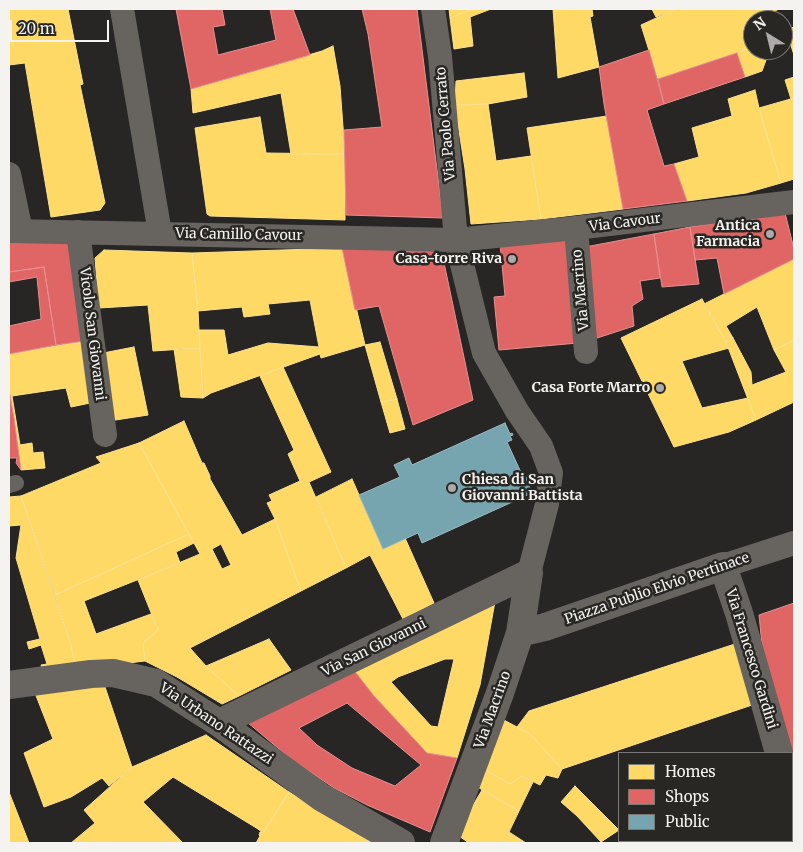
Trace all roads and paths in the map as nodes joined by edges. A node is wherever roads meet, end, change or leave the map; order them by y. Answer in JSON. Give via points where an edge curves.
{"nodes":[{"id":1,"x":122,"y":9,"type":"edge"},
{"id":2,"x":432,"y":9,"type":"edge"},
{"id":3,"x":9,"y":174,"type":"edge"},
{"id":4,"x":793,"y":208,"type":"edge"},
{"id":5,"x":576,"y":228,"type":"junction"},
{"id":6,"x":15,"y":231,"type":"edge"},
{"id":7,"x":78,"y":232,"type":"junction"},
{"id":8,"x":160,"y":233,"type":"junction"},
{"id":9,"x":456,"y":240,"type":"junction"},
{"id":10,"x":586,"y":352,"type":"dead end"},
{"id":11,"x":105,"y":435,"type":"dead end"},
{"id":12,"x":794,"y":543,"type":"edge"},
{"id":13,"x":723,"y":566,"type":"junction"},
{"id":14,"x":529,"y":573,"type":"junction"},
{"id":15,"x":520,"y":633,"type":"junction"},
{"id":16,"x":9,"y":686,"type":"edge"},
{"id":17,"x":219,"y":723,"type":"junction"},
{"id":18,"x":779,"y":752,"type":"edge"},
{"id":19,"x":446,"y":842,"type":"edge"},
{"id":20,"x":401,"y":843,"type":"edge"}],
"edges":[{"from":1,"to":8,"type":"street"},
{"from":2,"to":9,"type":"street","name":"Via Paolo Cerrato","via":[[440,56]]},
{"from":3,"to":6,"type":"street"},
{"from":4,"to":5,"type":"street","name":"Via Cavour"},
{"from":5,"to":9,"type":"street","name":"Via Cavour"},
{"from":5,"to":10,"type":"street","name":"Via Macrino"},
{"from":6,"to":7,"type":"street","name":"Via Camillo Cavour"},
{"from":7,"to":8,"type":"street","name":"Via Camillo Cavour"},
{"from":7,"to":11,"type":"street","name":"Vicolo San Giovanni"},
{"from":8,"to":9,"type":"street","name":"Via Camillo Cavour"},
{"from":9,"to":14,"type":"street","name":"Via Paolo Cerrato","via":[[484,353],[541,446],[551,472],[547,504]]},
{"from":12,"to":13,"type":"street","name":"Piazza Publio Elvio Pertinace"},
{"from":13,"to":15,"type":"street","name":"Piazza Publio Elvio Pertinace"},
{"from":13,"to":18,"type":"street","name":"Via Francesco Gardini"},
{"from":14,"to":15,"type":"street","name":"Via Macrino"},
{"from":14,"to":17,"type":"street","name":"Via San Giovanni"},
{"from":15,"to":19,"type":"street","name":"Via Macrino"},
{"from":16,"to":17,"type":"street","name":"Via Urbano Rattazzi","via":[[112,673],[156,683]]},
{"from":17,"to":20,"type":"street","name":"Via Urbano Rattazzi","via":[[320,796]]}]}
